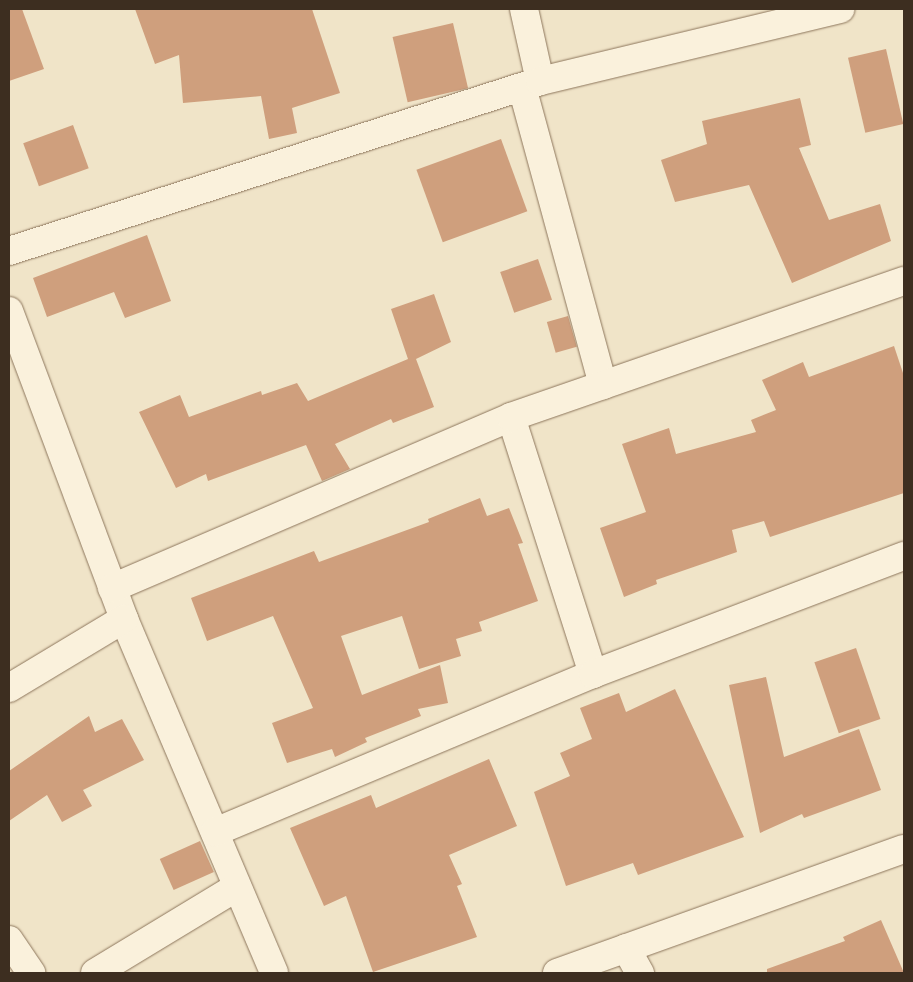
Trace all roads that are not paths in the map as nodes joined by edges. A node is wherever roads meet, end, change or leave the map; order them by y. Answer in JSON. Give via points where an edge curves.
{"nodes":[{"id":1,"x":524,"y":9,"type":"edge"},
{"id":2,"x":841,"y":9,"type":"edge"},
{"id":3,"x":531,"y":84,"type":"junction"},
{"id":4,"x":9,"y":251,"type":"edge"},
{"id":5,"x":904,"y":281,"type":"edge"},
{"id":6,"x":9,"y":311,"type":"edge"},
{"id":7,"x":603,"y":385,"type":"junction"},
{"id":8,"x":511,"y":417,"type":"junction"},
{"id":9,"x":904,"y":558,"type":"edge"},
{"id":10,"x":112,"y":588,"type":"junction"},
{"id":11,"x":124,"y":619,"type":"junction"},
{"id":12,"x":593,"y":674,"type":"junction"},
{"id":13,"x":9,"y":688,"type":"edge"},
{"id":14,"x":215,"y":832,"type":"junction"},
{"id":15,"x":904,"y":850,"type":"edge"},
{"id":16,"x":237,"y":887,"type":"junction"},
{"id":17,"x":9,"y":940,"type":"edge"},
{"id":18,"x":626,"y":948,"type":"junction"},
{"id":19,"x":31,"y":973,"type":"edge"},
{"id":20,"x":95,"y":973,"type":"edge"},
{"id":21,"x":274,"y":973,"type":"edge"},
{"id":22,"x":557,"y":973,"type":"edge"},
{"id":23,"x":640,"y":973,"type":"edge"}],
"edges":[{"from":1,"to":3,"type":"street"},
{"from":2,"to":3,"type":"street"},
{"from":3,"to":4,"type":"street"},
{"from":3,"to":7,"type":"street"},
{"from":5,"to":7,"type":"street"},
{"from":6,"to":10,"type":"street"},
{"from":7,"to":8,"type":"street"},
{"from":8,"to":10,"type":"street"},
{"from":8,"to":12,"type":"street"},
{"from":9,"to":12,"type":"street"},
{"from":10,"to":11,"type":"street"},
{"from":11,"to":13,"type":"street"},
{"from":11,"to":14,"type":"street"},
{"from":12,"to":14,"type":"street"},
{"from":14,"to":16,"type":"street"},
{"from":15,"to":18,"type":"street"},
{"from":16,"to":20,"type":"street"},
{"from":16,"to":21,"type":"street"},
{"from":17,"to":19,"type":"street"},
{"from":18,"to":22,"type":"street"},
{"from":18,"to":23,"type":"street"}]}
